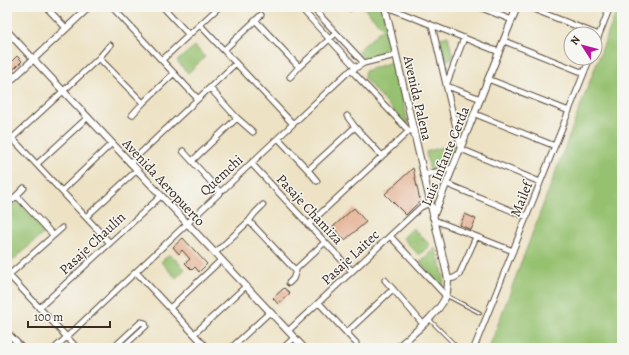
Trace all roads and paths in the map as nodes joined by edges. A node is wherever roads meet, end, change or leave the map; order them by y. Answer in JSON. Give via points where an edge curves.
{"nodes":[{"id":1,"x":46,"y":7,"type":"edge"},
{"id":2,"x":89,"y":7,"type":"edge"},
{"id":3,"x":112,"y":7,"type":"edge"},
{"id":4,"x":163,"y":7,"type":"edge"},
{"id":5,"x":219,"y":7,"type":"edge"},
{"id":6,"x":300,"y":7,"type":"edge"},
{"id":7,"x":312,"y":7,"type":"edge"},
{"id":8,"x":386,"y":7,"type":"edge"},
{"id":9,"x":479,"y":7,"type":"edge"},
{"id":10,"x":517,"y":7,"type":"edge"},
{"id":11,"x":528,"y":7,"type":"edge"},
{"id":12,"x":610,"y":7,"type":"edge"},
{"id":13,"x":261,"y":15,"type":"dead end"},
{"id":14,"x":256,"y":20,"type":"junction"},
{"id":15,"x":512,"y":20,"type":"junction"},
{"id":16,"x":200,"y":25,"type":"junction"},
{"id":17,"x":432,"y":25,"type":"junction"},
{"id":18,"x":575,"y":26,"type":"edge"},
{"id":19,"x":603,"y":26,"type":"edge"},
{"id":20,"x":66,"y":28,"type":"junction"},
{"id":21,"x":7,"y":32,"type":"edge"},
{"id":22,"x":336,"y":33,"type":"junction"},
{"id":23,"x":189,"y":35,"type":"junction"},
{"id":24,"x":464,"y":38,"type":"junction"},
{"id":25,"x":329,"y":39,"type":"junction"},
{"id":26,"x":504,"y":41,"type":"junction"},
{"id":27,"x":110,"y":45,"type":"dead end"},
{"id":28,"x":224,"y":50,"type":"junction"},
{"id":29,"x":499,"y":52,"type":"junction"},
{"id":30,"x":396,"y":55,"type":"junction"},
{"id":31,"x":99,"y":58,"type":"junction"},
{"id":32,"x":33,"y":59,"type":"junction"},
{"id":33,"x":162,"y":60,"type":"junction"},
{"id":34,"x":236,"y":63,"type":"junction"},
{"id":35,"x":364,"y":63,"type":"junction"},
{"id":36,"x":587,"y":66,"type":"edge"},
{"id":37,"x":299,"y":67,"type":"junction"},
{"id":38,"x":353,"y":69,"type":"junction"},
{"id":39,"x":174,"y":73,"type":"junction"},
{"id":40,"x":584,"y":73,"type":"junction"},
{"id":41,"x":290,"y":77,"type":"dead end"},
{"id":42,"x":488,"y":79,"type":"junction"},
{"id":43,"x":7,"y":84,"type":"edge"},
{"id":44,"x":446,"y":85,"type":"junction"},
{"id":45,"x":210,"y":88,"type":"junction"},
{"id":46,"x":63,"y":91,"type":"junction"},
{"id":47,"x":198,"y":99,"type":"junction"},
{"id":48,"x":481,"y":99,"type":"junction"},
{"id":49,"x":143,"y":103,"type":"junction"},
{"id":50,"x":569,"y":111,"type":"junction"},
{"id":51,"x":475,"y":114,"type":"junction"},
{"id":52,"x":132,"y":115,"type":"dead end"},
{"id":53,"x":347,"y":116,"type":"dead end"},
{"id":54,"x":88,"y":117,"type":"junction"},
{"id":55,"x":237,"y":118,"type":"junction"},
{"id":56,"x":293,"y":124,"type":"junction"},
{"id":57,"x":355,"y":127,"type":"junction"},
{"id":58,"x":411,"y":130,"type":"junction"},
{"id":59,"x":253,"y":132,"type":"dead end"},
{"id":60,"x":12,"y":138,"type":"junction"},
{"id":61,"x":278,"y":138,"type":"junction"},
{"id":62,"x":7,"y":143,"type":"edge"},
{"id":63,"x":112,"y":144,"type":"junction"},
{"id":64,"x":555,"y":146,"type":"junction"},
{"id":65,"x":460,"y":149,"type":"junction"},
{"id":66,"x":183,"y":151,"type":"dead end"},
{"id":67,"x":382,"y":156,"type":"junction"},
{"id":68,"x":192,"y":160,"type":"junction"},
{"id":69,"x":130,"y":163,"type":"junction"},
{"id":70,"x":251,"y":163,"type":"junction"},
{"id":71,"x":37,"y":164,"type":"junction"},
{"id":72,"x":453,"y":168,"type":"junction"},
{"id":73,"x":137,"y":170,"type":"junction"},
{"id":74,"x":308,"y":170,"type":"junction"},
{"id":75,"x":424,"y":175,"type":"junction"},
{"id":76,"x":317,"y":181,"type":"dead end"},
{"id":77,"x":540,"y":182,"type":"junction"},
{"id":78,"x":447,"y":184,"type":"junction"},
{"id":79,"x":24,"y":188,"type":"dead end"},
{"id":80,"x":62,"y":191,"type":"junction"},
{"id":81,"x":220,"y":192,"type":"junction"},
{"id":82,"x":17,"y":196,"type":"junction"},
{"id":83,"x":161,"y":196,"type":"junction"},
{"id":84,"x":430,"y":202,"type":"junction"},
{"id":85,"x":7,"y":205,"type":"edge"},
{"id":86,"x":263,"y":205,"type":"dead end"},
{"id":87,"x":86,"y":217,"type":"junction"},
{"id":88,"x":527,"y":217,"type":"junction"},
{"id":89,"x":434,"y":219,"type":"junction"},
{"id":90,"x":249,"y":221,"type":"junction"},
{"id":91,"x":187,"y":224,"type":"junction"},
{"id":92,"x":308,"y":225,"type":"junction"},
{"id":93,"x":62,"y":228,"type":"dead end"},
{"id":94,"x":53,"y":234,"type":"junction"},
{"id":95,"x":390,"y":236,"type":"junction"},
{"id":96,"x":476,"y":237,"type":"junction"},
{"id":97,"x":325,"y":242,"type":"junction"},
{"id":98,"x":110,"y":243,"type":"junction"},
{"id":99,"x":513,"y":251,"type":"junction"},
{"id":100,"x":215,"y":253,"type":"junction"},
{"id":101,"x":221,"y":260,"type":"junction"},
{"id":102,"x":295,"y":270,"type":"junction"},
{"id":103,"x":352,"y":271,"type":"junction"},
{"id":104,"x":136,"y":272,"type":"junction"},
{"id":105,"x":8,"y":274,"type":"edge"},
{"id":106,"x":448,"y":279,"type":"junction"},
{"id":107,"x":384,"y":280,"type":"dead end"},
{"id":108,"x":289,"y":284,"type":"dead end"},
{"id":109,"x":246,"y":286,"type":"junction"},
{"id":110,"x":393,"y":289,"type":"junction"},
{"id":111,"x":446,"y":296,"type":"junction"},
{"id":112,"x":319,"y":302,"type":"junction"},
{"id":113,"x":40,"y":308,"type":"junction"},
{"id":114,"x":170,"y":308,"type":"junction"},
{"id":115,"x":270,"y":312,"type":"junction"},
{"id":116,"x":480,"y":314,"type":"dead end"},
{"id":117,"x":428,"y":319,"type":"junction"},
{"id":118,"x":423,"y":324,"type":"junction"},
{"id":119,"x":288,"y":331,"type":"junction"},
{"id":120,"x":7,"y":332,"type":"edge"},
{"id":121,"x":346,"y":332,"type":"junction"},
{"id":122,"x":194,"y":334,"type":"junction"},
{"id":123,"x":67,"y":337,"type":"junction"},
{"id":124,"x":294,"y":338,"type":"junction"},
{"id":125,"x":356,"y":343,"type":"dead end"},
{"id":126,"x":402,"y":343,"type":"junction"},
{"id":127,"x":22,"y":348,"type":"edge"},
{"id":128,"x":55,"y":348,"type":"edge"},
{"id":129,"x":77,"y":348,"type":"edge"},
{"id":130,"x":113,"y":348,"type":"edge"},
{"id":131,"x":122,"y":348,"type":"edge"},
{"id":132,"x":207,"y":348,"type":"edge"},
{"id":133,"x":231,"y":348,"type":"edge"},
{"id":134,"x":283,"y":348,"type":"edge"},
{"id":135,"x":304,"y":348,"type":"edge"},
{"id":136,"x":397,"y":348,"type":"edge"},
{"id":137,"x":408,"y":348,"type":"edge"},
{"id":138,"x":458,"y":348,"type":"edge"},
{"id":139,"x":474,"y":348,"type":"edge"}],
"edges":[{"from":1,"to":20,"type":"street"},
{"from":2,"to":20,"type":"street"},
{"from":3,"to":33,"type":"street"},
{"from":4,"to":23,"type":"street"},
{"from":5,"to":16,"type":"street"},
{"from":6,"to":25,"type":"street"},
{"from":7,"to":22,"type":"street"},
{"from":8,"to":17,"type":"street"},
{"from":8,"to":30,"type":"street","name":"Avenida Palena"},
{"from":9,"to":15,"type":"street"},
{"from":10,"to":15,"type":"street","name":"Luis Infante Cerda"},
{"from":11,"to":18,"type":"street"},
{"from":12,"to":19,"type":"street"},
{"from":13,"to":14,"type":"street"},
{"from":14,"to":28,"type":"street"},
{"from":14,"to":37,"type":"street"},
{"from":15,"to":26,"type":"street","name":"Luis Infante Cerda"},
{"from":16,"to":23,"type":"street"},
{"from":16,"to":28,"type":"street"},
{"from":17,"to":24,"type":"street"},
{"from":17,"to":44,"type":"street"},
{"from":20,"to":32,"type":"street"},
{"from":21,"to":32,"type":"street","name":"Avenida Aeropuerto"},
{"from":22,"to":25,"type":"street"},
{"from":22,"to":35,"type":"street"},
{"from":23,"to":33,"type":"street"},
{"from":24,"to":29,"type":"street"},
{"from":24,"to":44,"type":"street"},
{"from":25,"to":37,"type":"street"},
{"from":25,"to":38,"type":"street"},
{"from":26,"to":29,"type":"street","name":"Luis Infante Cerda"},
{"from":26,"to":40,"type":"street"},
{"from":27,"to":31,"type":"street"},
{"from":28,"to":34,"type":"street"},
{"from":29,"to":42,"type":"street","name":"Luis Infante Cerda"},
{"from":30,"to":35,"type":"street","name":"Quemchi"},
{"from":30,"to":58,"type":"street","name":"Avenida Palena"},
{"from":31,"to":46,"type":"street"},
{"from":31,"to":49,"type":"street"},
{"from":32,"to":43,"type":"street"},
{"from":32,"to":46,"type":"street","name":"Avenida Aeropuerto"},
{"from":33,"to":39,"type":"street"},
{"from":34,"to":45,"type":"street"},
{"from":34,"to":56,"type":"street"},
{"from":35,"to":38,"type":"street","name":"Quemchi"},
{"from":36,"to":40,"type":"street","name":"Mailef"},
{"from":37,"to":41,"type":"street"},
{"from":38,"to":56,"type":"street","name":"Quemchi"},
{"from":38,"to":58,"type":"street"},
{"from":39,"to":47,"type":"street"},
{"from":39,"to":49,"type":"street"},
{"from":40,"to":50,"type":"street","name":"Mailef"},
{"from":42,"to":48,"type":"street","name":"Luis Infante Cerda"},
{"from":42,"to":50,"type":"street"},
{"from":44,"to":48,"type":"street"},
{"from":44,"to":65,"type":"street"},
{"from":45,"to":47,"type":"street"},
{"from":45,"to":55,"type":"street"},
{"from":46,"to":54,"type":"street","name":"Avenida Aeropuerto"},
{"from":46,"to":60,"type":"street"},
{"from":47,"to":69,"type":"street"},
{"from":48,"to":51,"type":"street","name":"Luis Infante Cerda"},
{"from":49,"to":52,"type":"street"},
{"from":50,"to":64,"type":"street","name":"Mailef"},
{"from":51,"to":64,"type":"street"},
{"from":51,"to":65,"type":"street","name":"Luis Infante Cerda"},
{"from":53,"to":57,"type":"street"},
{"from":54,"to":63,"type":"street","name":"Avenida Aeropuerto"},
{"from":54,"to":71,"type":"street"},
{"from":55,"to":59,"type":"street"},
{"from":55,"to":68,"type":"street"},
{"from":56,"to":61,"type":"street","name":"Quemchi"},
{"from":57,"to":67,"type":"street"},
{"from":57,"to":74,"type":"street"},
{"from":58,"to":67,"type":"street"},
{"from":58,"to":75,"type":"street","name":"Avenida Palena"},
{"from":60,"to":62,"type":"street"},
{"from":60,"to":71,"type":"street"},
{"from":61,"to":70,"type":"street","name":"Quemchi"},
{"from":61,"to":74,"type":"street"},
{"from":63,"to":69,"type":"street","name":"Avenida Aeropuerto"},
{"from":63,"to":80,"type":"street"},
{"from":64,"to":77,"type":"street","name":"Mailef"},
{"from":65,"to":72,"type":"street","name":"Luis Infante Cerda"},
{"from":65,"to":77,"type":"street"},
{"from":66,"to":68,"type":"street"},
{"from":67,"to":92,"type":"street"},
{"from":68,"to":81,"type":"street"},
{"from":69,"to":73,"type":"street","name":"Avenida Aeropuerto"},
{"from":70,"to":81,"type":"street","name":"Quemchi"},
{"from":70,"to":92,"type":"street","name":"Pasaje Chamiza"},
{"from":71,"to":80,"type":"street"},
{"from":72,"to":75,"type":"street"},
{"from":72,"to":78,"type":"street","name":"Luis Infante Cerda"},
{"from":73,"to":83,"type":"street","name":"Avenida Aeropuerto"},
{"from":73,"to":87,"type":"street"},
{"from":74,"to":76,"type":"street"},
{"from":75,"to":84,"type":"street","name":"Avenida Palena"},
{"from":77,"to":88,"type":"street","name":"Mailef"},
{"from":78,"to":88,"type":"street"},
{"from":78,"to":89,"type":"street","name":"Luis Infante Cerda"},
{"from":79,"to":82,"type":"street"},
{"from":80,"to":87,"type":"street"},
{"from":81,"to":91,"type":"street","name":"Quemchi"},
{"from":82,"to":85,"type":"street"},
{"from":82,"to":94,"type":"street"},
{"from":83,"to":91,"type":"street","name":"Avenida Aeropuerto"},
{"from":83,"to":98,"type":"street","name":"Pasaje Chaulín"},
{"from":84,"to":89,"type":"street","name":"Avenida Palena"},
{"from":84,"to":95,"type":"street","name":"Pasaje Laitec","via":[[421,207]]},
{"from":86,"to":90,"type":"street"},
{"from":87,"to":98,"type":"street"},
{"from":88,"to":99,"type":"street","name":"Mailef"},
{"from":89,"to":96,"type":"street"},
{"from":89,"to":106,"type":"street","name":"Luis Infante Cerda"},
{"from":90,"to":100,"type":"street"},
{"from":90,"to":102,"type":"street"},
{"from":91,"to":100,"type":"street","name":"Avenida Aeropuerto"},
{"from":91,"to":104,"type":"street","name":"Quemchi"},
{"from":92,"to":97,"type":"street","name":"Pasaje Chamiza"},
{"from":93,"to":94,"type":"street"},
{"from":94,"to":105,"type":"street"},
{"from":95,"to":103,"type":"street","name":"Pasaje Laitec"},
{"from":95,"to":111,"type":"street"},
{"from":96,"to":99,"type":"street"},
{"from":96,"to":106,"type":"street","via":[[460,273],[456,278]]},
{"from":97,"to":102,"type":"street"},
{"from":97,"to":103,"type":"street","name":"Pasaje Chamiza"},
{"from":98,"to":113,"type":"street","name":"Pasaje Chaulín"},
{"from":99,"to":139,"type":"street","name":"Mailef"},
{"from":100,"to":101,"type":"street","name":"Avenida Aeropuerto"},
{"from":101,"to":109,"type":"street","name":"Avenida Aeropuerto"},
{"from":101,"to":114,"type":"street"},
{"from":102,"to":108,"type":"street"},
{"from":103,"to":112,"type":"street","name":"Pasaje Laitec"},
{"from":104,"to":114,"type":"street"},
{"from":104,"to":123,"type":"street","name":"Quemchi"},
{"from":105,"to":113,"type":"street"},
{"from":106,"to":111,"type":"street","name":"Luis Infante Cerda"},
{"from":107,"to":110,"type":"street"},
{"from":109,"to":115,"type":"street","name":"Avenida Aeropuerto"},
{"from":109,"to":122,"type":"street"},
{"from":110,"to":118,"type":"street"},
{"from":110,"to":121,"type":"street"},
{"from":111,"to":116,"type":"lane"},
{"from":111,"to":117,"type":"street"},
{"from":112,"to":119,"type":"street","name":"Pasaje Laitec"},
{"from":112,"to":121,"type":"street"},
{"from":113,"to":123,"type":"street"},
{"from":114,"to":122,"type":"street"},
{"from":115,"to":119,"type":"street","name":"Avenida Aeropuerto"},
{"from":115,"to":133,"type":"street"},
{"from":117,"to":118,"type":"street"},
{"from":117,"to":138,"type":"lane"},
{"from":118,"to":126,"type":"street"},
{"from":119,"to":124,"type":"street","name":"Avenida Aeropuerto"},
{"from":120,"to":127,"type":"street"},
{"from":121,"to":125,"type":"street"},
{"from":122,"to":132,"type":"street"},
{"from":123,"to":128,"type":"street","name":"Quemchi"},
{"from":123,"to":129,"type":"street"},
{"from":124,"to":134,"type":"street"},
{"from":124,"to":135,"type":"street","name":"Avenida Aeropuerto"},
{"from":126,"to":136,"type":"street"},
{"from":126,"to":137,"type":"street"},
{"from":130,"to":131,"type":"street","via":[[144,322],[146,326]]}]}
